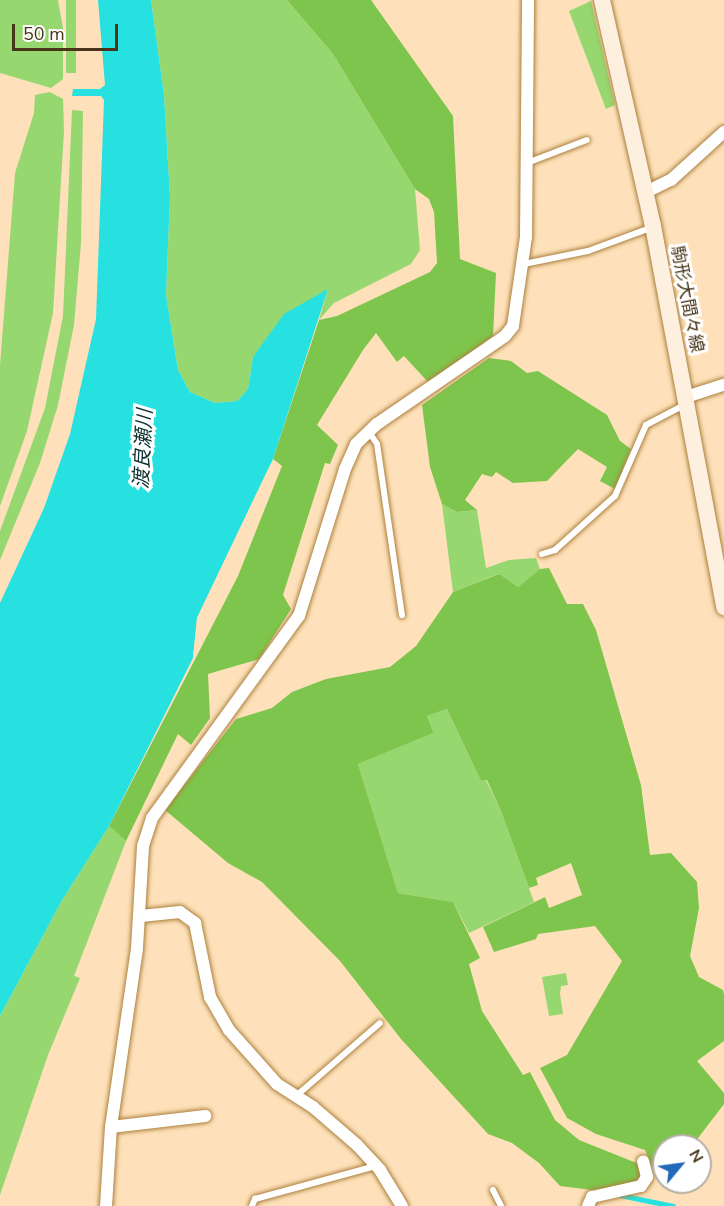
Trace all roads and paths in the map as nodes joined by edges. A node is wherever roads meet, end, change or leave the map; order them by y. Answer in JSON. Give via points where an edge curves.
{"nodes":[{"id":1,"x":528,"y":0,"type":"edge"},
{"id":2,"x":602,"y":0,"type":"edge"},
{"id":3,"x":724,"y":132,"type":"edge"},
{"id":4,"x":587,"y":140,"type":"dead end"},
{"id":5,"x":527,"y":163,"type":"junction"},
{"id":6,"x":646,"y":192,"type":"junction"},
{"id":7,"x":653,"y":226,"type":"junction"},
{"id":8,"x":524,"y":264,"type":"junction"},
{"id":9,"x":724,"y":385,"type":"edge"},
{"id":10,"x":686,"y":400,"type":"junction"},
{"id":11,"x":369,"y":431,"type":"junction"},
{"id":12,"x":542,"y":554,"type":"dead end"},
{"id":13,"x":724,"y":607,"type":"edge"},
{"id":14,"x":402,"y":615,"type":"dead end"},
{"id":15,"x":141,"y":916,"type":"junction"},
{"id":16,"x":380,"y":1023,"type":"dead end"},
{"id":17,"x":296,"y":1096,"type":"junction"},
{"id":18,"x":205,"y":1116,"type":"dead end"},
{"id":19,"x":111,"y":1127,"type":"junction"},
{"id":20,"x":643,"y":1161,"type":"dead end"},
{"id":21,"x":376,"y":1166,"type":"junction"},
{"id":22,"x":493,"y":1190,"type":"dead end"},
{"id":23,"x":106,"y":1206,"type":"edge"},
{"id":24,"x":252,"y":1206,"type":"edge"},
{"id":25,"x":402,"y":1206,"type":"edge"},
{"id":26,"x":501,"y":1206,"type":"edge"},
{"id":27,"x":588,"y":1206,"type":"edge"}],
"edges":[{"from":1,"to":5,"type":"street"},
{"from":2,"to":6,"type":"main road","name":"駒形大間々線"},
{"from":3,"to":6,"type":"street","via":[[671,180]]},
{"from":4,"to":5,"type":"lane"},
{"from":5,"to":8,"type":"street"},
{"from":6,"to":7,"type":"main road","name":"駒形大間々線"},
{"from":7,"to":8,"type":"lane","via":[[588,251]]},
{"from":7,"to":10,"type":"main road","name":"駒形大間々線"},
{"from":8,"to":11,"type":"street","via":[[517,310],[506,336]]},
{"from":9,"to":10,"type":"street"},
{"from":10,"to":12,"type":"lane","via":[[646,425],[615,496],[555,550]]},
{"from":10,"to":13,"type":"main road","name":"駒形大間々線"},
{"from":11,"to":14,"type":"lane","via":[[377,444]]},
{"from":11,"to":15,"type":"street","via":[[349,458],[298,616],[152,818],[143,846]]},
{"from":15,"to":17,"type":"street","via":[[180,912],[195,923],[210,997],[229,1030],[260,1068]]},
{"from":15,"to":19,"type":"street"},
{"from":16,"to":17,"type":"lane"},
{"from":17,"to":21,"type":"street","via":[[341,1129]]},
{"from":18,"to":19,"type":"street"},
{"from":19,"to":23,"type":"street"},
{"from":20,"to":27,"type":"street","via":[[647,1177],[641,1186],[592,1197]]},
{"from":21,"to":24,"type":"lane","via":[[255,1199]]},
{"from":21,"to":25,"type":"street"},
{"from":22,"to":26,"type":"lane"}]}
